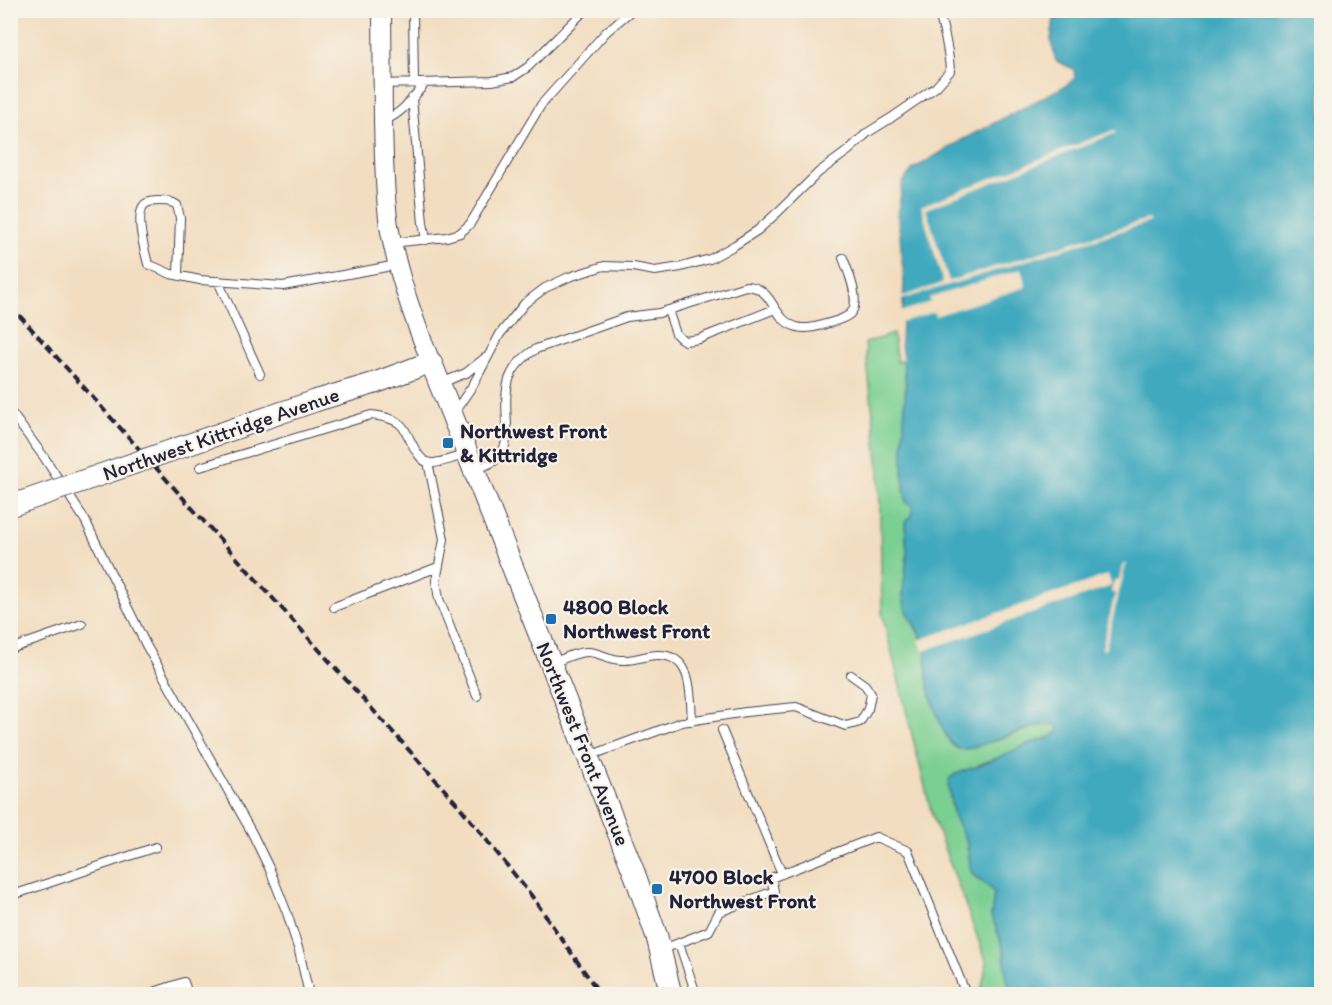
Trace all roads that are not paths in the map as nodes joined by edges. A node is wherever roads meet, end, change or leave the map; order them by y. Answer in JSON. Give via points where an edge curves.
{"nodes":[{"id":1,"x":382,"y":10,"type":"edge"},
{"id":2,"x":413,"y":10,"type":"edge"},
{"id":3,"x":585,"y":10,"type":"edge"},
{"id":4,"x":632,"y":10,"type":"edge"},
{"id":5,"x":938,"y":10,"type":"edge"},
{"id":6,"x":414,"y":83,"type":"junction"},
{"id":7,"x":425,"y":83,"type":"junction"},
{"id":8,"x":382,"y":84,"type":"junction"},
{"id":9,"x":412,"y":98,"type":"junction"},
{"id":10,"x":383,"y":121,"type":"junction"},
{"id":11,"x":426,"y":240,"type":"junction"},
{"id":12,"x":393,"y":243,"type":"junction"},
{"id":13,"x":843,"y":258,"type":"dead end"},
{"id":14,"x":398,"y":265,"type":"junction"},
{"id":15,"x":178,"y":275,"type":"junction"},
{"id":16,"x":218,"y":281,"type":"junction"},
{"id":17,"x":775,"y":309,"type":"junction"},
{"id":18,"x":668,"y":310,"type":"junction"},
{"id":19,"x":491,"y":351,"type":"junction"},
{"id":20,"x":431,"y":362,"type":"junction"},
{"id":21,"x":260,"y":374,"type":"dead end"},
{"id":22,"x":439,"y":383,"type":"junction"},
{"id":23,"x":10,"y":411,"type":"edge"},
{"id":24,"x":452,"y":415,"type":"junction"},
{"id":25,"x":428,"y":462,"type":"junction"},
{"id":26,"x":471,"y":462,"type":"junction"},
{"id":27,"x":200,"y":466,"type":"dead end"},
{"id":28,"x":10,"y":506,"type":"edge"},
{"id":29,"x":438,"y":567,"type":"junction"},
{"id":30,"x":334,"y":607,"type":"dead end"},
{"id":31,"x":82,"y":624,"type":"dead end"},
{"id":32,"x":10,"y":649,"type":"edge"},
{"id":33,"x":552,"y":664,"type":"junction"},
{"id":34,"x":851,"y":675,"type":"dead end"},
{"id":35,"x":477,"y":696,"type":"dead end"},
{"id":36,"x":692,"y":721,"type":"junction"},
{"id":37,"x":722,"y":730,"type":"dead end"},
{"id":38,"x":588,"y":757,"type":"junction"},
{"id":39,"x":156,"y":847,"type":"dead end"},
{"id":40,"x":782,"y":874,"type":"junction"},
{"id":41,"x":10,"y":896,"type":"edge"},
{"id":42,"x":670,"y":946,"type":"junction"},
{"id":43,"x":148,"y":994,"type":"edge"},
{"id":44,"x":188,"y":994,"type":"edge"},
{"id":45,"x":309,"y":994,"type":"edge"},
{"id":46,"x":671,"y":994,"type":"edge"},
{"id":47,"x":696,"y":994,"type":"edge"},
{"id":48,"x":966,"y":994,"type":"edge"}],
"edges":[{"from":1,"to":8,"type":"street","name":"Northwest Front Avenue"},
{"from":2,"to":6,"type":"lane"},
{"from":3,"to":7,"type":"lane","via":[[513,77]]},
{"from":4,"to":11,"type":"lane","via":[[606,32],[541,105],[470,224],[460,233]]},
{"from":5,"to":19,"type":"lane","via":[[950,71],[936,87],[867,132],[758,230],[710,259],[681,267],[655,271],[604,266],[569,277],[525,303]]},
{"from":6,"to":7,"type":"lane"},
{"from":6,"to":8,"type":"lane"},
{"from":7,"to":9,"type":"lane"},
{"from":8,"to":10,"type":"street","name":"Northwest Front Avenue"},
{"from":9,"to":10,"type":"lane","via":[[396,115]]},
{"from":9,"to":11,"type":"lane"},
{"from":10,"to":12,"type":"street","name":"Northwest Front Avenue","via":[[386,195]]},
{"from":11,"to":12,"type":"lane"},
{"from":12,"to":14,"type":"street","name":"Northwest Front Avenue"},
{"from":13,"to":17,"type":"lane","via":[[855,298],[851,313],[801,328],[789,325]]},
{"from":14,"to":16,"type":"lane","via":[[283,286]]},
{"from":14,"to":20,"type":"street","name":"Northwest Front Avenue"},
{"from":15,"to":15,"type":"lane","via":[[148,264],[141,237],[141,212],[147,202],[177,205]]},
{"from":15,"to":16,"type":"lane"},
{"from":16,"to":21,"type":"lane"},
{"from":17,"to":18,"type":"lane","via":[[761,290],[746,286]]},
{"from":17,"to":18,"type":"lane","via":[[685,341],[676,334]]},
{"from":18,"to":26,"type":"lane","via":[[627,317],[528,354],[507,384],[504,451],[496,460]]},
{"from":19,"to":22,"type":"lane","via":[[466,373]]},
{"from":19,"to":24,"type":"lane"},
{"from":20,"to":22,"type":"main road","name":"Northwest Front Avenue"},
{"from":20,"to":28,"type":"main road","name":"Northwest Kittridge Avenue","bridge":true},
{"from":22,"to":24,"type":"main road","name":"Northwest Front Avenue"},
{"from":23,"to":45,"type":"lane","via":[[86,520],[146,645],[252,833],[287,913]]},
{"from":24,"to":26,"type":"main road","name":"Northwest Front Avenue"},
{"from":25,"to":26,"type":"lane"},
{"from":25,"to":27,"type":"lane","via":[[419,456],[402,425],[371,415]]},
{"from":25,"to":29,"type":"lane","via":[[444,539]]},
{"from":26,"to":33,"type":"main road","name":"Northwest Front Avenue"},
{"from":29,"to":30,"type":"lane"},
{"from":29,"to":35,"type":"lane","via":[[439,599]]},
{"from":31,"to":32,"type":"lane"},
{"from":33,"to":36,"type":"lane","via":[[588,652],[612,660],[672,657],[688,676]]},
{"from":33,"to":38,"type":"main road","name":"Northwest Front Avenue"},
{"from":34,"to":36,"type":"lane","via":[[872,694],[860,722],[846,726],[796,707]]},
{"from":36,"to":38,"type":"lane"},
{"from":37,"to":40,"type":"lane"},
{"from":38,"to":42,"type":"main road","name":"Northwest Front Avenue","via":[[638,883]]},
{"from":39,"to":41,"type":"lane"},
{"from":40,"to":42,"type":"lane","via":[[771,878],[774,891],[719,912],[709,931]]},
{"from":40,"to":48,"type":"lane","via":[[876,837],[908,851]]},
{"from":42,"to":46,"type":"main road","name":"Northwest Front Avenue"},
{"from":42,"to":47,"type":"lane"},
{"from":43,"to":44,"type":"lane","via":[[184,982]]}]}
